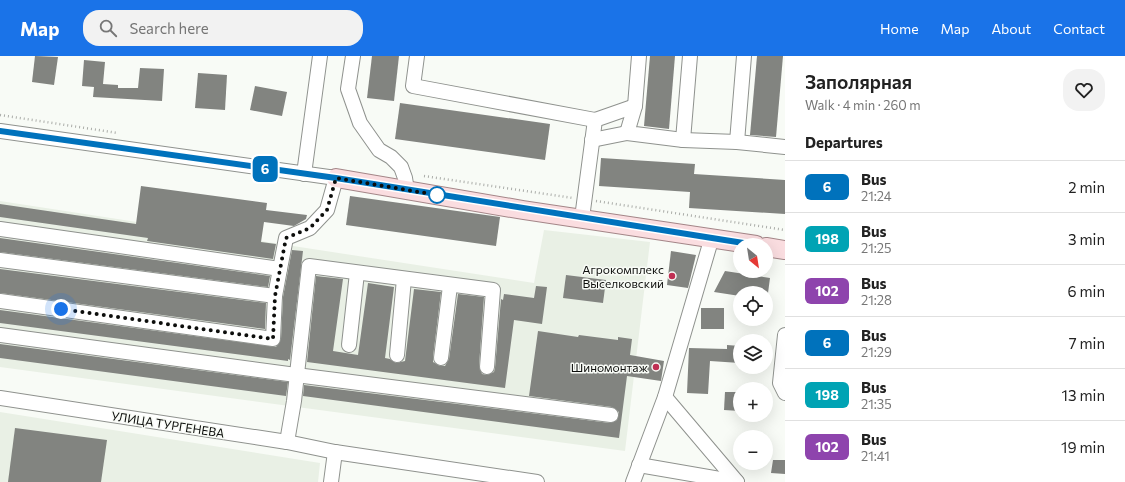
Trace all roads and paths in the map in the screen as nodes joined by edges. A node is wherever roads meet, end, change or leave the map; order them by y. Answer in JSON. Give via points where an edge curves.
{"nodes":[{"id":1,"x":320,"y":56,"type":"edge"},
{"id":2,"x":353,"y":56,"type":"edge"},
{"id":3,"x":417,"y":56,"type":"edge"},
{"id":4,"x":640,"y":56,"type":"edge"},
{"id":5,"x":690,"y":56,"type":"edge"},
{"id":6,"x":744,"y":56,"type":"edge"},
{"id":7,"x":635,"y":106,"type":"junction"},
{"id":8,"x":595,"y":120,"type":"junction"},
{"id":9,"x":0,"y":131,"type":"edge"},
{"id":10,"x":627,"y":133,"type":"junction"},
{"id":11,"x":592,"y":140,"type":"junction"},
{"id":12,"x":683,"y":140,"type":"junction"},
{"id":13,"x":737,"y":142,"type":"junction"},
{"id":14,"x":785,"y":147,"type":"edge"},
{"id":15,"x":304,"y":174,"type":"junction"},
{"id":16,"x":336,"y":178,"type":"junction"},
{"id":17,"x":407,"y":190,"type":"junction"},
{"id":18,"x":582,"y":218,"type":"junction"},
{"id":19,"x":0,"y":229,"type":"edge"},
{"id":20,"x":712,"y":237,"type":"junction"},
{"id":21,"x":733,"y":241,"type":"edge"},
{"id":22,"x":773,"y":248,"type":"edge"},
{"id":23,"x":785,"y":250,"type":"edge"},
{"id":24,"x":0,"y":260,"type":"edge"},
{"id":25,"x":280,"y":269,"type":"junction"},
{"id":26,"x":357,"y":273,"type":"junction"},
{"id":27,"x":404,"y":279,"type":"junction"},
{"id":28,"x":450,"y":286,"type":"junction"},
{"id":29,"x":275,"y":296,"type":"junction"},
{"id":30,"x":0,"y":301,"type":"edge"},
{"id":31,"x":0,"y":335,"type":"edge"},
{"id":32,"x":785,"y":336,"type":"edge"},
{"id":33,"x":349,"y":344,"type":"dead end"},
{"id":34,"x":397,"y":355,"type":"dead end"},
{"id":35,"x":441,"y":358,"type":"dead end"},
{"id":36,"x":487,"y":367,"type":"dead end"},
{"id":37,"x":296,"y":375,"type":"junction"},
{"id":38,"x":785,"y":393,"type":"edge"},
{"id":39,"x":665,"y":397,"type":"junction"},
{"id":40,"x":0,"y":398,"type":"edge"},
{"id":41,"x":611,"y":414,"type":"dead end"},
{"id":42,"x":287,"y":442,"type":"junction"},
{"id":43,"x":335,"y":452,"type":"junction"},
{"id":44,"x":639,"y":466,"type":"junction"},
{"id":45,"x":331,"y":482,"type":"edge"},
{"id":46,"x":537,"y":482,"type":"edge"},
{"id":47,"x":633,"y":482,"type":"edge"},
{"id":48,"x":737,"y":482,"type":"edge"}],
"edges":[{"from":1,"to":15,"type":"street"},
{"from":2,"to":17,"type":"street","via":[[348,89],[360,123],[379,150],[401,167]]},
{"from":3,"to":8,"type":"street","via":[[413,86]]},
{"from":4,"to":7,"type":"street"},
{"from":5,"to":12,"type":"street"},
{"from":6,"to":13,"type":"street"},
{"from":7,"to":8,"type":"street"},
{"from":7,"to":10,"type":"street"},
{"from":8,"to":11,"type":"street"},
{"from":9,"to":15,"type":"street"},
{"from":10,"to":11,"type":"street"},
{"from":10,"to":12,"type":"street"},
{"from":11,"to":18,"type":"street"},
{"from":12,"to":13,"type":"street"},
{"from":13,"to":14,"type":"street"},
{"from":15,"to":16,"type":"street"},
{"from":16,"to":17,"type":"main road"},
{"from":16,"to":25,"type":"street","via":[[327,210],[310,228],[286,238]]},
{"from":17,"to":18,"type":"main road"},
{"from":18,"to":20,"type":"main road"},
{"from":19,"to":25,"type":"street"},
{"from":20,"to":21,"type":"main road"},
{"from":20,"to":39,"type":"street"},
{"from":22,"to":23,"type":"main road"},
{"from":24,"to":29,"type":"street"},
{"from":25,"to":29,"type":"street"},
{"from":26,"to":27,"type":"street"},
{"from":26,"to":33,"type":"street"},
{"from":26,"to":37,"type":"street","via":[[309,266]]},
{"from":27,"to":28,"type":"street"},
{"from":27,"to":34,"type":"street"},
{"from":28,"to":35,"type":"street"},
{"from":28,"to":36,"type":"street","via":[[493,290]]},
{"from":29,"to":30,"type":"street","via":[[273,339]]},
{"from":31,"to":37,"type":"street"},
{"from":32,"to":38,"type":"street","via":[[780,383]]},
{"from":37,"to":41,"type":"street"},
{"from":37,"to":42,"type":"street"},
{"from":39,"to":44,"type":"street"},
{"from":39,"to":48,"type":"street"},
{"from":40,"to":42,"type":"street","name":"УЛИЦА ТУРГЕНЕВА"},
{"from":42,"to":43,"type":"street","name":"УЛИЦА ТУРГЕНЕВА"},
{"from":43,"to":45,"type":"street"},
{"from":43,"to":46,"type":"street","name":"УЛИЦА ТУРГЕНЕВА"},
{"from":44,"to":47,"type":"street"},
{"from":44,"to":48,"type":"street"}]}
